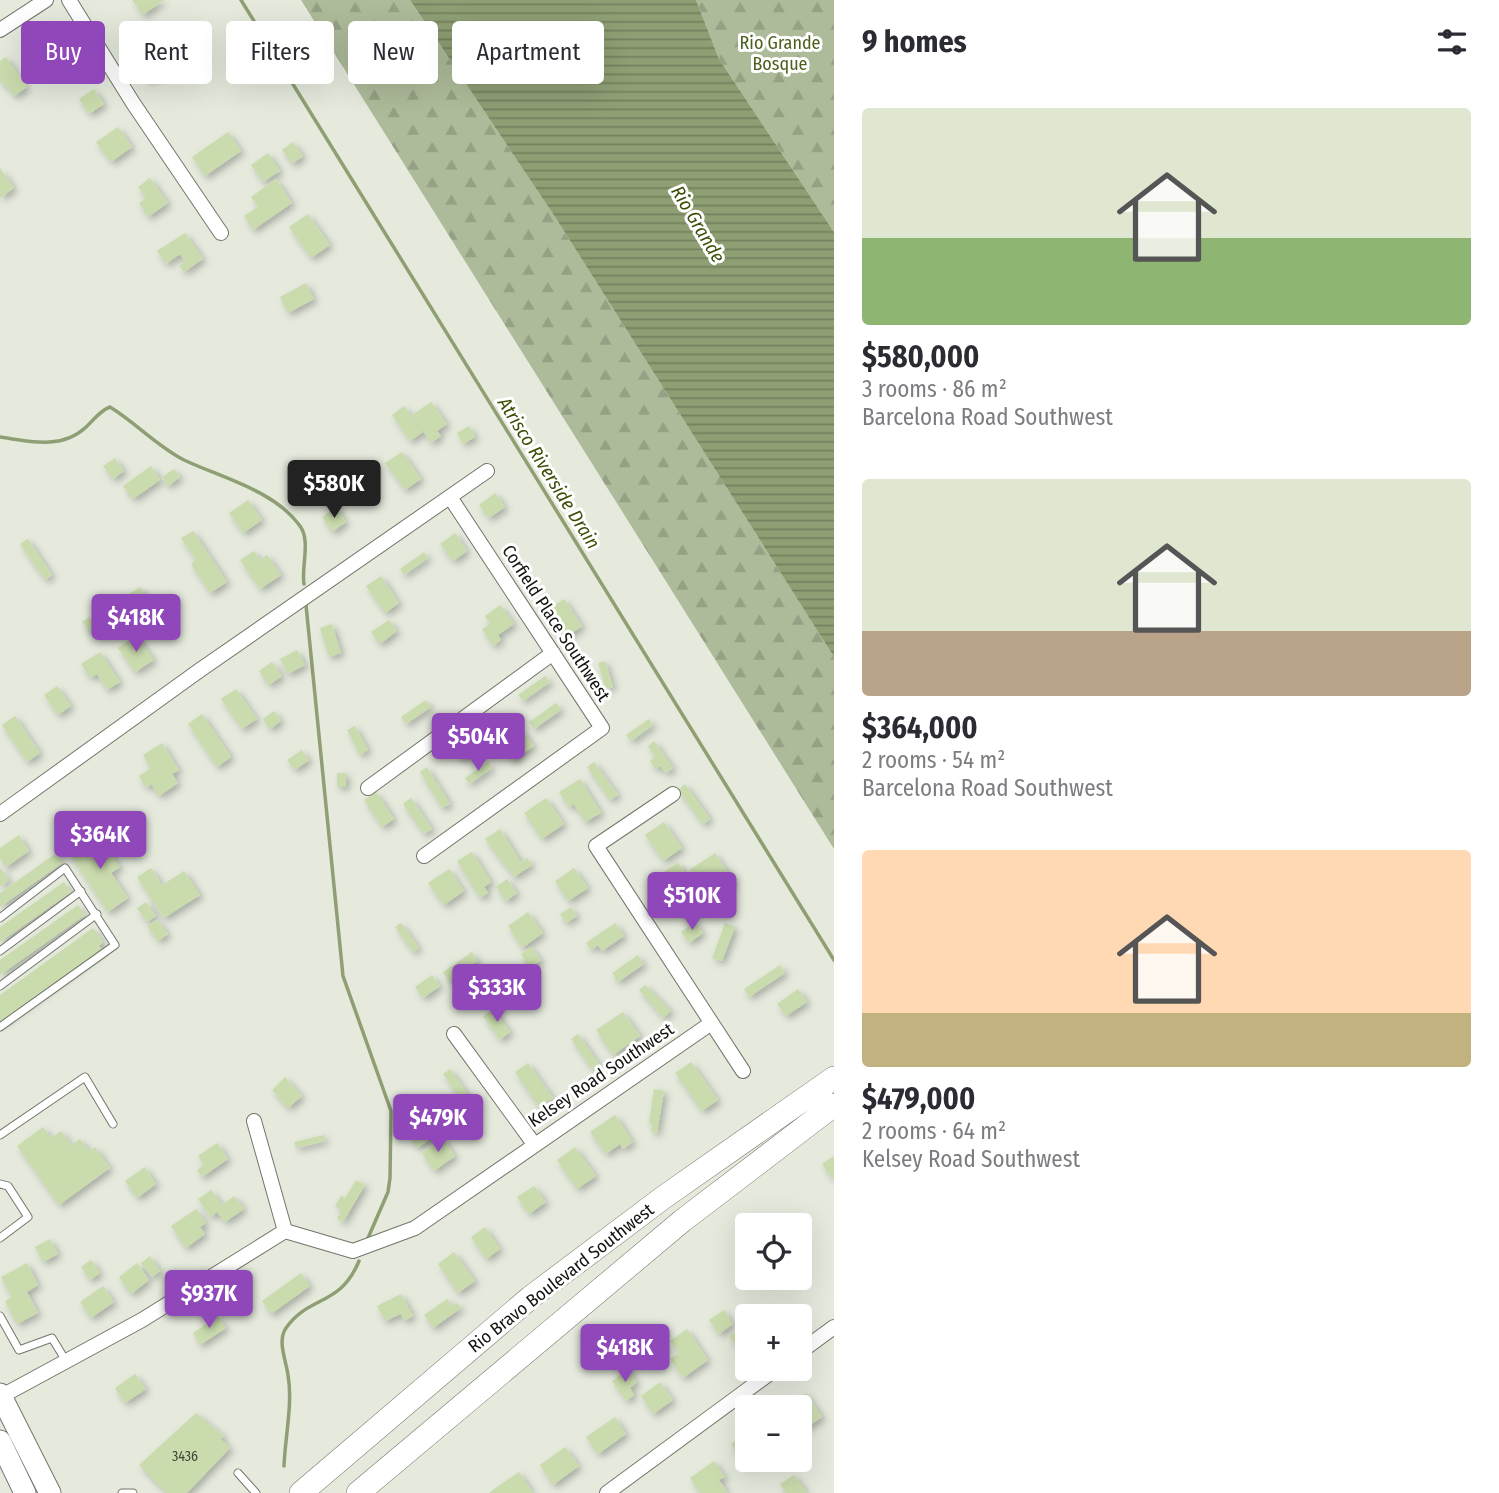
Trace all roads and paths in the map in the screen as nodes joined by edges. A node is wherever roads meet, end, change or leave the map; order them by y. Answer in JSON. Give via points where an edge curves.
{"nodes":[{"id":1,"x":46,"y":0,"type":"edge"},
{"id":2,"x":69,"y":0,"type":"edge"},
{"id":3,"x":0,"y":30,"type":"edge"},
{"id":4,"x":221,"y":233,"type":"dead end"},
{"id":5,"x":487,"y":471,"type":"dead end"},
{"id":6,"x":450,"y":497,"type":"junction"},
{"id":7,"x":553,"y":653,"type":"junction"},
{"id":8,"x":368,"y":788,"type":"dead end"},
{"id":9,"x":673,"y":794,"type":"dead end"},
{"id":10,"x":0,"y":814,"type":"edge"},
{"id":11,"x":425,"y":856,"type":"dead end"},
{"id":12,"x":81,"y":891,"type":"junction"},
{"id":13,"x":97,"y":914,"type":"junction"},
{"id":14,"x":0,"y":918,"type":"edge"},
{"id":15,"x":0,"y":951,"type":"edge"},
{"id":16,"x":0,"y":986,"type":"edge"},
{"id":17,"x":710,"y":1024,"type":"junction"},
{"id":18,"x":0,"y":1027,"type":"edge"},
{"id":19,"x":454,"y":1034,"type":"dead end"},
{"id":20,"x":743,"y":1071,"type":"dead end"},
{"id":21,"x":834,"y":1078,"type":"edge"},
{"id":22,"x":834,"y":1105,"type":"edge"},
{"id":23,"x":254,"y":1121,"type":"dead end"},
{"id":24,"x":113,"y":1124,"type":"dead end"},
{"id":25,"x":0,"y":1135,"type":"edge"},
{"id":26,"x":534,"y":1144,"type":"junction"},
{"id":27,"x":0,"y":1184,"type":"edge"},
{"id":28,"x":285,"y":1231,"type":"junction"},
{"id":29,"x":0,"y":1238,"type":"edge"},
{"id":30,"x":0,"y":1316,"type":"edge"},
{"id":31,"x":834,"y":1327,"type":"edge"},
{"id":32,"x":812,"y":1343,"type":"edge"},
{"id":33,"x":66,"y":1361,"type":"junction"},
{"id":34,"x":759,"y":1381,"type":"edge"},
{"id":35,"x":0,"y":1396,"type":"edge"},
{"id":36,"x":3,"y":1454,"type":"edge"},
{"id":37,"x":238,"y":1474,"type":"dead end"},
{"id":38,"x":25,"y":1493,"type":"edge"},
{"id":39,"x":50,"y":1493,"type":"edge"},
{"id":40,"x":122,"y":1493,"type":"edge"},
{"id":41,"x":133,"y":1493,"type":"edge"},
{"id":42,"x":256,"y":1493,"type":"edge"},
{"id":43,"x":301,"y":1493,"type":"edge"},
{"id":44,"x":358,"y":1493,"type":"edge"},
{"id":45,"x":607,"y":1493,"type":"edge"}],
"edges":[{"from":1,"to":3,"type":"street"},
{"from":2,"to":4,"type":"street"},
{"from":5,"to":6,"type":"street"},
{"from":6,"to":7,"type":"street","name":"Corfield Place Southwest"},
{"from":6,"to":10,"type":"street"},
{"from":7,"to":8,"type":"street"},
{"from":7,"to":11,"type":"street","name":"Corfield Place Southwest","via":[[601,727]]},
{"from":9,"to":17,"type":"street","via":[[596,846]]},
{"from":12,"to":13,"type":"lane"},
{"from":12,"to":14,"type":"lane","via":[[65,868]]},
{"from":12,"to":15,"type":"lane"},
{"from":13,"to":16,"type":"lane"},
{"from":13,"to":18,"type":"lane","via":[[115,945]]},
{"from":17,"to":20,"type":"street"},
{"from":17,"to":26,"type":"street","name":"Kelsey Road Southwest"},
{"from":19,"to":26,"type":"street"},
{"from":21,"to":43,"type":"main road","name":"Rio Bravo Boulevard Southwest","via":[[531,1297]]},
{"from":22,"to":44,"type":"main road","name":"Rio Bravo Boulevard Southwest","via":[[682,1221]]},
{"from":23,"to":28,"type":"street"},
{"from":24,"to":25,"type":"lane","via":[[85,1077]]},
{"from":26,"to":28,"type":"street","name":"Kelsey Road Southwest","via":[[415,1228],[386,1241],[353,1251]]},
{"from":27,"to":29,"type":"lane","via":[[8,1186],[27,1213],[25,1220]]},
{"from":28,"to":33,"type":"street","via":[[142,1320]]},
{"from":30,"to":33,"type":"lane","via":[[19,1350],[52,1338]]},
{"from":31,"to":32,"type":"street"},
{"from":33,"to":35,"type":"street"},
{"from":34,"to":45,"type":"street"},
{"from":35,"to":39,"type":"main road"},
{"from":36,"to":38,"type":"main road"},
{"from":37,"to":42,"type":"lane"},
{"from":40,"to":41,"type":"lane"}]}
